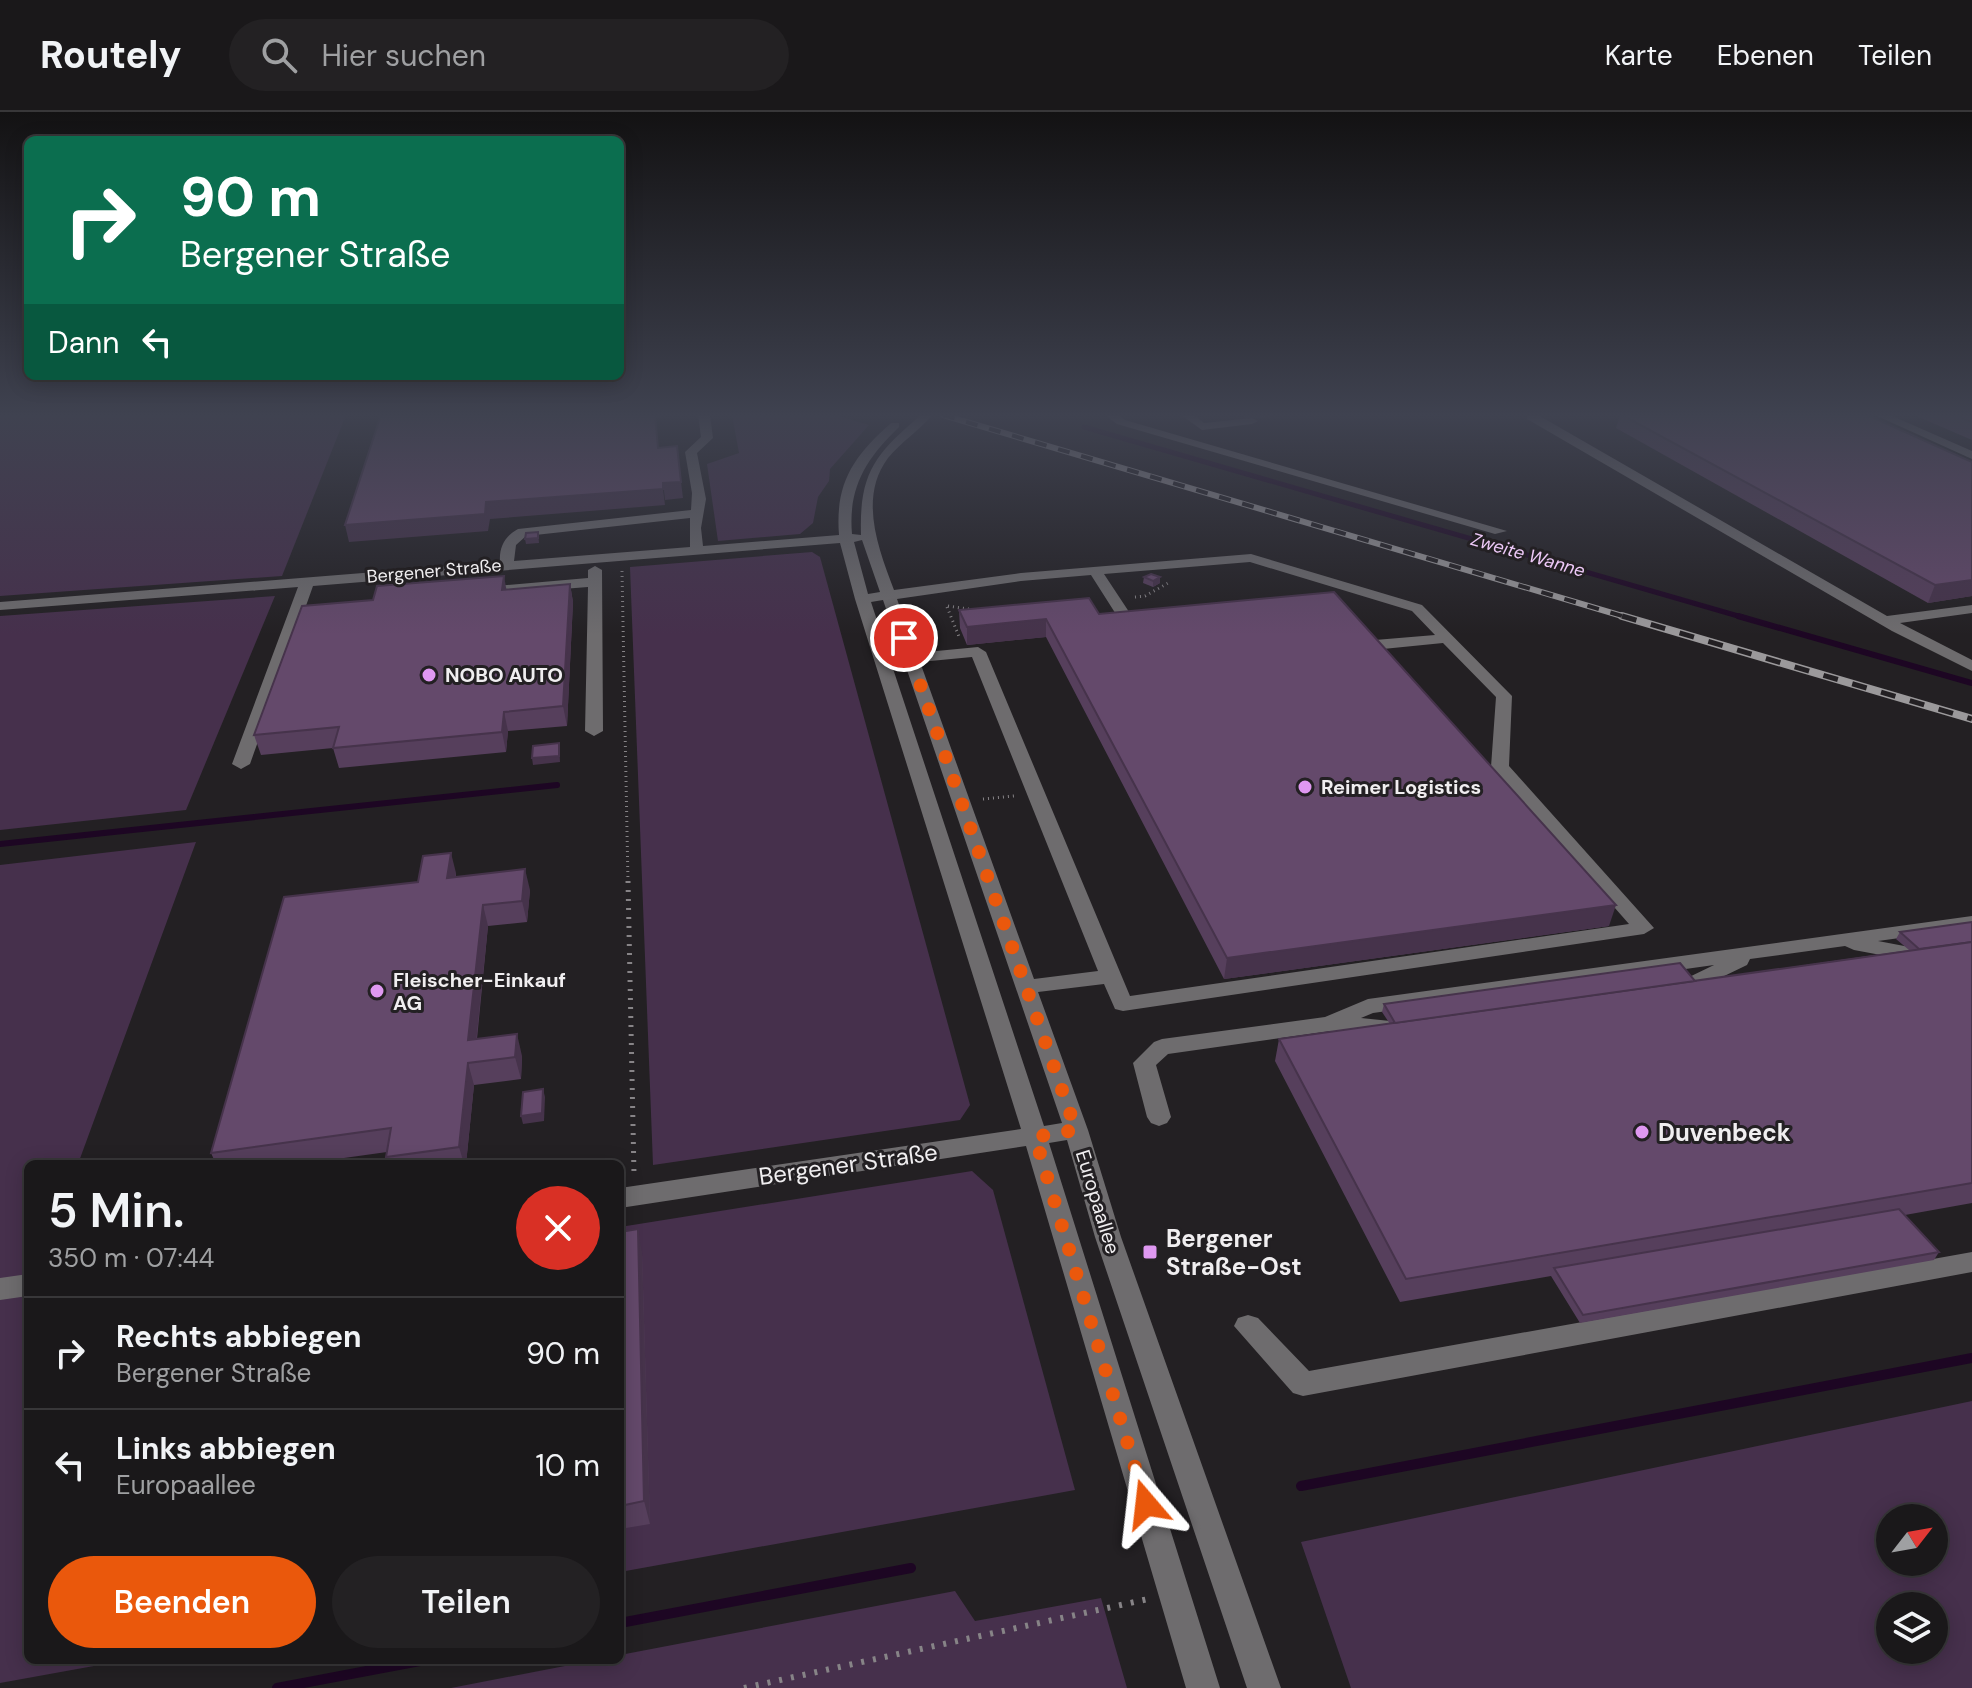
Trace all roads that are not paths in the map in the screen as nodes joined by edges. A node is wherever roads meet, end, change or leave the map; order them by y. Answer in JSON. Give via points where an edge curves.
{"nodes":[{"id":1,"x":697,"y":489,"type":"edge"},
{"id":2,"x":849,"y":489,"type":"edge"},
{"id":3,"x":869,"y":489,"type":"edge"},
{"id":4,"x":1352,"y":489,"type":"edge"},
{"id":5,"x":1654,"y":489,"type":"edge"},
{"id":6,"x":694,"y":514,"type":"junction"},
{"id":7,"x":1500,"y":531,"type":"dead end"},
{"id":8,"x":868,"y":537,"type":"junction"},
{"id":9,"x":845,"y":539,"type":"junction"},
{"id":10,"x":698,"y":550,"type":"junction"},
{"id":11,"x":595,"y":558,"type":"junction"},
{"id":12,"x":508,"y":565,"type":"junction"},
{"id":13,"x":1132,"y":568,"type":"junction"},
{"id":14,"x":1095,"y":571,"type":"junction"},
{"id":15,"x":1150,"y":575,"type":"edge"},
{"id":16,"x":307,"y":581,"type":"junction"},
{"id":17,"x":595,"y":582,"type":"junction"},
{"id":18,"x":470,"y":593,"type":"edge"},
{"id":19,"x":890,"y":596,"type":"junction"},
{"id":20,"x":862,"y":599,"type":"junction"},
{"id":21,"x":0,"y":606,"type":"edge"},
{"id":22,"x":1972,"y":609,"type":"edge"},
{"id":23,"x":898,"y":618,"type":"junction"},
{"id":24,"x":869,"y":620,"type":"junction"},
{"id":25,"x":1885,"y":621,"type":"junction"},
{"id":26,"x":1131,"y":627,"type":"edge"},
{"id":27,"x":1447,"y":638,"type":"junction"},
{"id":28,"x":1363,"y":646,"type":"edge"},
{"id":29,"x":1972,"y":657,"type":"edge"},
{"id":30,"x":911,"y":658,"type":"junction"},
{"id":31,"x":1955,"y":659,"type":"junction"},
{"id":32,"x":1972,"y":666,"type":"edge"},
{"id":33,"x":594,"y":731,"type":"dead end"},
{"id":34,"x":241,"y":764,"type":"dead end"},
{"id":35,"x":1972,"y":922,"type":"edge"},
{"id":36,"x":1836,"y":941,"type":"junction"},
{"id":37,"x":1754,"y":952,"type":"junction"},
{"id":38,"x":1913,"y":954,"type":"edge"},
{"id":39,"x":1111,"y":976,"type":"junction"},
{"id":40,"x":1691,"y":985,"type":"edge"},
{"id":41,"x":1025,"y":987,"type":"junction"},
{"id":42,"x":1330,"y":1024,"type":"junction"},
{"id":43,"x":1392,"y":1027,"type":"edge"},
{"id":44,"x":1159,"y":1117,"type":"dead end"},
{"id":45,"x":1076,"y":1130,"type":"junction"},
{"id":46,"x":1035,"y":1137,"type":"junction"},
{"id":47,"x":627,"y":1196,"type":"edge"},
{"id":48,"x":1972,"y":1262,"type":"edge"},
{"id":49,"x":24,"y":1286,"type":"edge"},
{"id":50,"x":0,"y":1289,"type":"edge"},
{"id":51,"x":1248,"y":1326,"type":"dead end"},
{"id":52,"x":1203,"y":1688,"type":"edge"},
{"id":53,"x":1264,"y":1688,"type":"edge"}],
"edges":[{"from":1,"to":6,"type":"street","via":[[699,505]]},
{"from":2,"to":9,"type":"street","name":"Europaallee","via":[[843,511]]},
{"from":3,"to":8,"type":"street","name":"Europaallee"},
{"from":4,"to":7,"type":"street"},
{"from":5,"to":25,"type":"street"},
{"from":6,"to":10,"type":"street"},
{"from":6,"to":12,"type":"street","via":[[523,532],[511,540]]},
{"from":8,"to":9,"type":"street","name":"Bergener Straße"},
{"from":8,"to":19,"type":"street","name":"Europaallee"},
{"from":9,"to":10,"type":"street","name":"Bergener Straße"},
{"from":9,"to":20,"type":"street","name":"Europaallee"},
{"from":10,"to":11,"type":"street","name":"Bergener Straße"},
{"from":11,"to":12,"type":"street","name":"Bergener Straße"},
{"from":11,"to":17,"type":"street"},
{"from":12,"to":16,"type":"street","name":"Bergener Straße"},
{"from":13,"to":14,"type":"street"},
{"from":13,"to":15,"type":"street"},
{"from":13,"to":27,"type":"street","via":[[1251,558],[1417,608]]},
{"from":14,"to":19,"type":"street","via":[[1021,577],[943,598]]},
{"from":14,"to":26,"type":"street"},
{"from":16,"to":21,"type":"street","name":"Bergener Straße"},
{"from":16,"to":34,"type":"street","via":[[306,606]]},
{"from":17,"to":18,"type":"street"},
{"from":17,"to":33,"type":"street"},
{"from":19,"to":20,"type":"street"},
{"from":19,"to":23,"type":"street","name":"Europaallee"},
{"from":20,"to":24,"type":"street","name":"Europaallee"},
{"from":22,"to":25,"type":"street"},
{"from":23,"to":24,"type":"street"},
{"from":23,"to":30,"type":"street","name":"Europaallee"},
{"from":24,"to":46,"type":"street","name":"Europaallee"},
{"from":25,"to":31,"type":"street"},
{"from":27,"to":28,"type":"street"},
{"from":27,"to":39,"type":"street","via":[[1504,696],[1500,767],[1644,928],[1123,1004]]},
{"from":29,"to":31,"type":"street"},
{"from":30,"to":39,"type":"street","via":[[978,652]]},
{"from":30,"to":41,"type":"street","name":"Europaallee"},
{"from":31,"to":32,"type":"street"},
{"from":35,"to":36,"type":"street"},
{"from":36,"to":37,"type":"street"},
{"from":36,"to":38,"type":"street"},
{"from":37,"to":40,"type":"street"},
{"from":37,"to":42,"type":"street","via":[[1368,1006]]},
{"from":39,"to":41,"type":"street"},
{"from":41,"to":45,"type":"street","name":"Europaallee"},
{"from":42,"to":43,"type":"street"},
{"from":42,"to":44,"type":"street","via":[[1162,1047],[1144,1063]]},
{"from":45,"to":46,"type":"street","name":"Bergener Straße"},
{"from":45,"to":53,"type":"street","name":"Europaallee"},
{"from":46,"to":47,"type":"street","name":"Bergener Straße"},
{"from":46,"to":52,"type":"street","name":"Europaallee"},
{"from":48,"to":51,"type":"street","via":[[1303,1384]]},
{"from":49,"to":50,"type":"street"}]}
